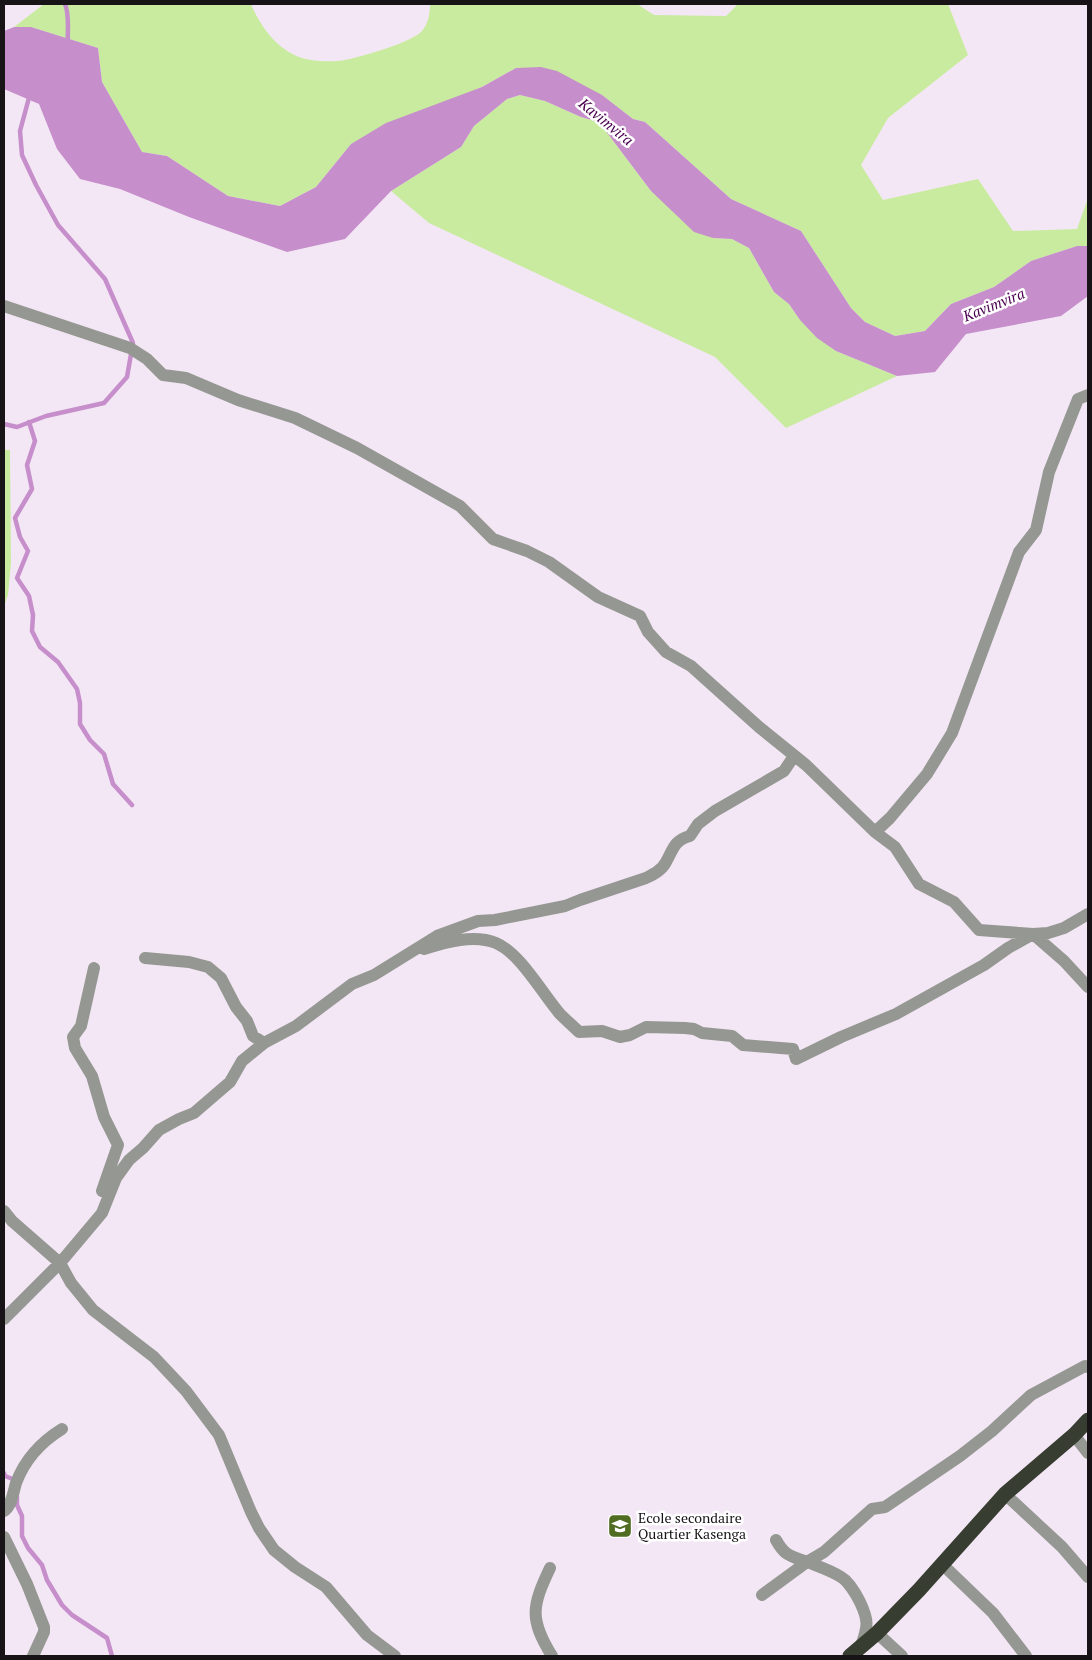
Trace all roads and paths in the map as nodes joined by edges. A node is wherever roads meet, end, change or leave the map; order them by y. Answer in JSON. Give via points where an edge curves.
{"nodes":[{"id":1,"x":4,"y":306,"type":"edge"},
{"id":2,"x":1088,"y":395,"type":"edge"},
{"id":3,"x":794,"y":756,"type":"junction"},
{"id":4,"x":875,"y":832,"type":"junction"},
{"id":5,"x":1088,"y":914,"type":"edge"},
{"id":6,"x":1032,"y":934,"type":"junction"},
{"id":7,"x":405,"y":954,"type":"junction"},
{"id":8,"x":145,"y":958,"type":"dead end"},
{"id":9,"x":94,"y":968,"type":"dead end"},
{"id":10,"x":1088,"y":987,"type":"edge"},
{"id":11,"x":264,"y":1042,"type":"junction"},
{"id":12,"x":4,"y":1211,"type":"edge"},
{"id":13,"x":102,"y":1214,"type":"junction"},
{"id":14,"x":60,"y":1263,"type":"junction"},
{"id":15,"x":4,"y":1319,"type":"edge"},
{"id":16,"x":1088,"y":1367,"type":"edge"},
{"id":17,"x":1088,"y":1420,"type":"edge"},
{"id":18,"x":62,"y":1429,"type":"dead end"},
{"id":19,"x":1074,"y":1435,"type":"junction"},
{"id":20,"x":1088,"y":1453,"type":"edge"},
{"id":21,"x":1005,"y":1494,"type":"junction"},
{"id":22,"x":4,"y":1511,"type":"edge"},
{"id":23,"x":4,"y":1537,"type":"edge"},
{"id":24,"x":776,"y":1540,"type":"dead end"},
{"id":25,"x":808,"y":1562,"type":"junction"},
{"id":26,"x":942,"y":1564,"type":"junction"},
{"id":27,"x":550,"y":1568,"type":"dead end"},
{"id":28,"x":1088,"y":1577,"type":"edge"},
{"id":29,"x":762,"y":1595,"type":"dead end"},
{"id":30,"x":877,"y":1633,"type":"junction"},
{"id":31,"x":856,"y":1651,"type":"edge"},
{"id":32,"x":33,"y":1656,"type":"edge"},
{"id":33,"x":395,"y":1656,"type":"edge"},
{"id":34,"x":552,"y":1656,"type":"edge"},
{"id":35,"x":902,"y":1656,"type":"edge"},
{"id":36,"x":1026,"y":1656,"type":"edge"}],
"edges":[{"from":1,"to":3,"type":"street","via":[[130,348],[163,375],[186,378],[238,400],[295,418],[357,448],[460,506],[493,539],[542,558],[598,597],[640,616],[648,632],[666,652],[691,666]]},
{"from":2,"to":4,"type":"street","via":[[1078,399],[1049,472],[1036,530],[1020,552],[952,733],[927,774]]},
{"from":3,"to":4,"type":"street"},
{"from":3,"to":7,"type":"street","via":[[784,771],[698,824],[690,836],[674,844],[665,864],[646,878],[565,906],[478,921],[437,936]]},
{"from":4,"to":6,"type":"street","via":[[895,847],[919,884],[954,902],[978,930]]},
{"from":5,"to":6,"type":"street","via":[[1064,928]]},
{"from":6,"to":7,"type":"street","via":[[896,1014],[796,1059],[793,1049],[743,1045],[732,1036],[694,1029],[646,1027],[620,1037],[602,1032],[579,1032],[560,1014],[508,950],[495,942],[479,939],[449,941]]},
{"from":6,"to":10,"type":"street"},
{"from":7,"to":11,"type":"street","via":[[374,975],[352,984],[296,1026]]},
{"from":8,"to":11,"type":"street","via":[[208,967],[221,978],[253,1036]]},
{"from":9,"to":13,"type":"street","via":[[81,1026],[73,1037],[75,1048],[92,1076],[104,1117],[118,1145],[102,1192]]},
{"from":11,"to":13,"type":"street","via":[[242,1061],[230,1082],[194,1113],[159,1130],[129,1160],[116,1178]]},
{"from":12,"to":14,"type":"street"},
{"from":13,"to":14,"type":"street"},
{"from":14,"to":15,"type":"street"},
{"from":14,"to":33,"type":"street","via":[[93,1310],[154,1357],[186,1391],[219,1434],[251,1512],[274,1550],[326,1587],[366,1635]]},
{"from":16,"to":25,"type":"street","via":[[1031,1395],[960,1456],[885,1506],[872,1509],[824,1552]]},
{"from":17,"to":19,"type":"highway"},
{"from":18,"to":22,"type":"street","via":[[46,1439],[29,1460],[17,1481],[9,1508]]},
{"from":19,"to":20,"type":"street"},
{"from":19,"to":21,"type":"highway"},
{"from":21,"to":26,"type":"highway"},
{"from":21,"to":28,"type":"street","via":[[1062,1547]]},
{"from":23,"to":32,"type":"street","via":[[44,1627]]},
{"from":24,"to":25,"type":"street","via":[[781,1549],[793,1558]]},
{"from":25,"to":29,"type":"street"},
{"from":25,"to":31,"type":"street","via":[[843,1578],[858,1598],[867,1627]]},
{"from":26,"to":30,"type":"highway"},
{"from":26,"to":36,"type":"street","via":[[993,1613]]},
{"from":27,"to":34,"type":"street","via":[[537,1596],[535,1616],[540,1637]]},
{"from":30,"to":31,"type":"highway"},
{"from":30,"to":35,"type":"street"}]}
